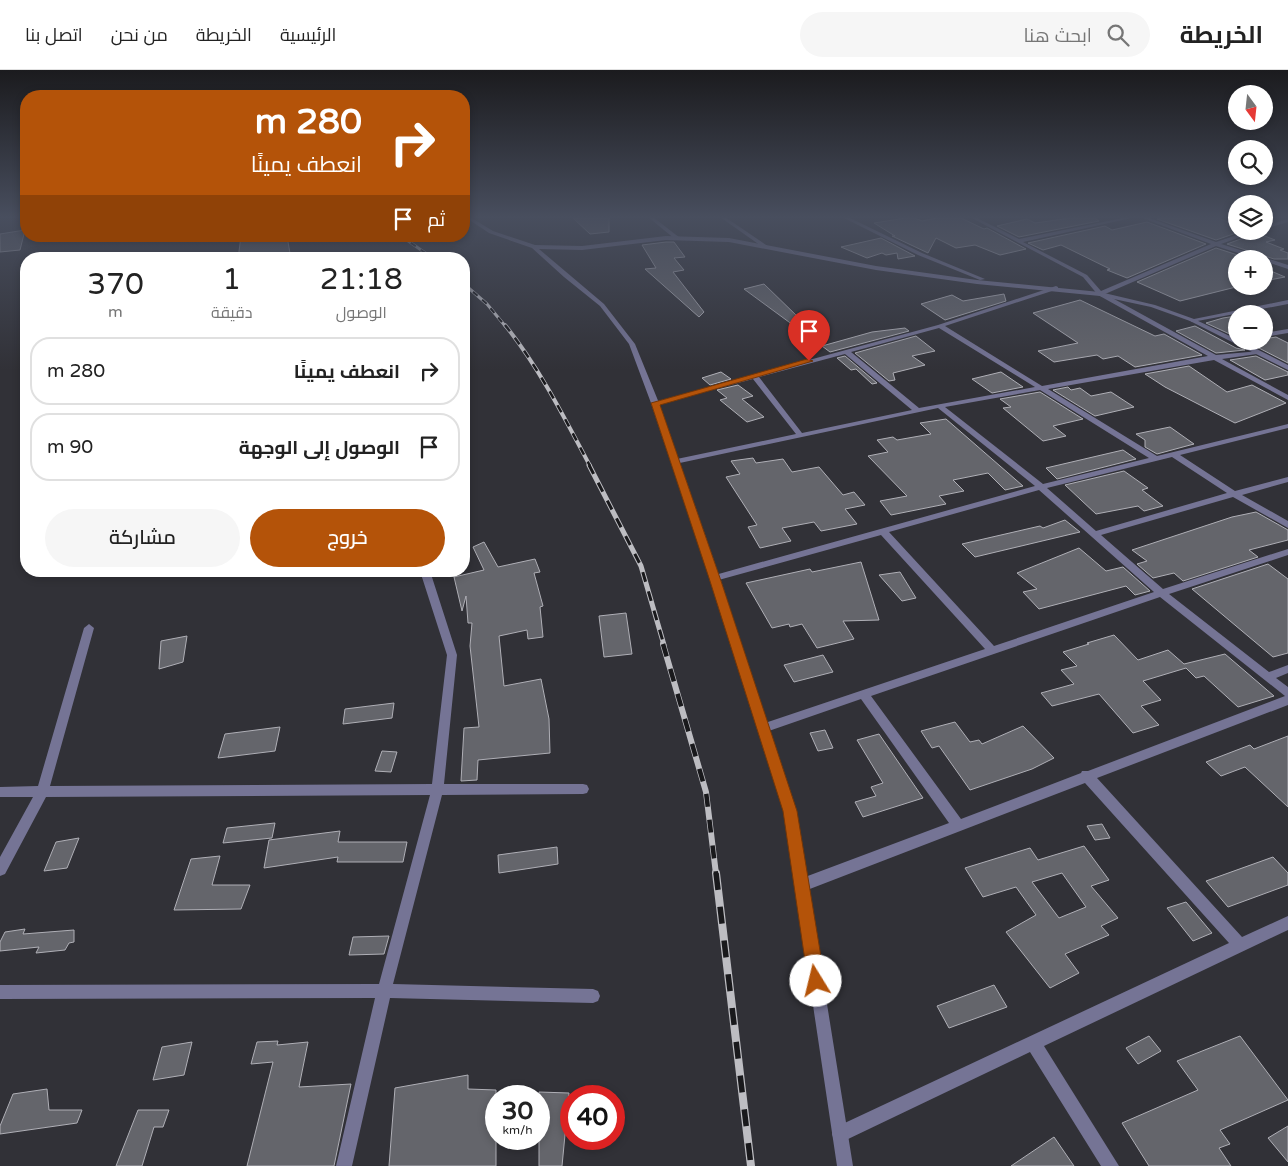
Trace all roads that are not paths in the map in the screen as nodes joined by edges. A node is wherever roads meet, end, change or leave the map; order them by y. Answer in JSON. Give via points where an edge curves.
{"nodes":[{"id":1,"x":557,"y":268,"type":"edge"},
{"id":2,"x":877,"y":268,"type":"edge"},
{"id":3,"x":954,"y":268,"type":"edge"},
{"id":4,"x":1070,"y":268,"type":"edge"},
{"id":5,"x":1160,"y":268,"type":"edge"},
{"id":6,"x":992,"y":284,"type":"junction"},
{"id":7,"x":1056,"y":288,"type":"junction"},
{"id":8,"x":1100,"y":294,"type":"junction"},
{"id":9,"x":1286,"y":304,"type":"edge"},
{"id":10,"x":1192,"y":320,"type":"junction"},
{"id":11,"x":940,"y":326,"type":"junction"},
{"id":12,"x":1288,"y":330,"type":"edge"},
{"id":13,"x":1273,"y":332,"type":"edge"},
{"id":14,"x":1228,"y":336,"type":"edge"},
{"id":15,"x":1254,"y":350,"type":"edge"},
{"id":16,"x":846,"y":351,"type":"junction"},
{"id":17,"x":1257,"y":352,"type":"junction"},
{"id":18,"x":1213,"y":357,"type":"junction"},
{"id":19,"x":1288,"y":368,"type":"edge"},
{"id":20,"x":754,"y":376,"type":"junction"},
{"id":21,"x":1042,"y":388,"type":"junction"},
{"id":22,"x":1288,"y":398,"type":"edge"},
{"id":23,"x":655,"y":403,"type":"junction"},
{"id":24,"x":939,"y":406,"type":"junction"},
{"id":25,"x":918,"y":411,"type":"junction"},
{"id":26,"x":1288,"y":426,"type":"edge"},
{"id":27,"x":801,"y":436,"type":"junction"},
{"id":28,"x":1174,"y":455,"type":"junction"},
{"id":29,"x":1156,"y":459,"type":"junction"},
{"id":30,"x":675,"y":462,"type":"junction"},
{"id":31,"x":1288,"y":479,"type":"edge"},
{"id":32,"x":1041,"y":487,"type":"junction"},
{"id":33,"x":1234,"y":494,"type":"junction"},
{"id":34,"x":1288,"y":525,"type":"edge"},
{"id":35,"x":883,"y":531,"type":"junction"},
{"id":36,"x":1094,"y":534,"type":"junction"},
{"id":37,"x":1288,"y":552,"type":"edge"},
{"id":38,"x":427,"y":577,"type":"edge"},
{"id":39,"x":715,"y":578,"type":"junction"},
{"id":40,"x":1161,"y":592,"type":"junction"},
{"id":41,"x":89,"y":628,"type":"dead end"},
{"id":42,"x":992,"y":650,"type":"junction"},
{"id":43,"x":1288,"y":669,"type":"edge"},
{"id":44,"x":1269,"y":676,"type":"junction"},
{"id":45,"x":1288,"y":693,"type":"edge"},
{"id":46,"x":864,"y":694,"type":"junction"},
{"id":47,"x":1288,"y":700,"type":"edge"},
{"id":48,"x":763,"y":728,"type":"junction"},
{"id":49,"x":1086,"y":775,"type":"junction"},
{"id":50,"x":583,"y":789,"type":"dead end"},
{"id":51,"x":437,"y":791,"type":"junction"},
{"id":52,"x":0,"y":792,"type":"edge"},
{"id":53,"x":42,"y":792,"type":"junction"},
{"id":54,"x":958,"y":825,"type":"junction"},
{"id":55,"x":0,"y":870,"type":"edge"},
{"id":56,"x":802,"y":885,"type":"junction"},
{"id":57,"x":1288,"y":923,"type":"edge"},
{"id":58,"x":1241,"y":946,"type":"junction"},
{"id":59,"x":384,"y":991,"type":"junction"},
{"id":60,"x":0,"y":992,"type":"edge"},
{"id":61,"x":593,"y":996,"type":"dead end"},
{"id":62,"x":1033,"y":1043,"type":"junction"},
{"id":63,"x":840,"y":1134,"type":"junction"},
{"id":64,"x":344,"y":1166,"type":"edge"},
{"id":65,"x":845,"y":1166,"type":"edge"},
{"id":66,"x":1111,"y":1166,"type":"edge"}],
"edges":[{"from":1,"to":23,"type":"street","via":[[602,305],[632,344]]},
{"from":2,"to":6,"type":"street"},
{"from":3,"to":6,"type":"street"},
{"from":4,"to":8,"type":"street","via":[[1085,276]]},
{"from":5,"to":8,"type":"street"},
{"from":6,"to":7,"type":"street"},
{"from":7,"to":8,"type":"street"},
{"from":7,"to":11,"type":"street"},
{"from":8,"to":10,"type":"street","via":[[1152,306]]},
{"from":8,"to":18,"type":"street"},
{"from":9,"to":10,"type":"street"},
{"from":10,"to":14,"type":"street"},
{"from":11,"to":16,"type":"street"},
{"from":11,"to":21,"type":"street"},
{"from":12,"to":13,"type":"street"},
{"from":15,"to":17,"type":"street"},
{"from":16,"to":20,"type":"street"},
{"from":16,"to":25,"type":"street"},
{"from":17,"to":18,"type":"street"},
{"from":17,"to":19,"type":"street"},
{"from":18,"to":21,"type":"street"},
{"from":18,"to":22,"type":"street"},
{"from":20,"to":23,"type":"street"},
{"from":20,"to":27,"type":"street"},
{"from":21,"to":24,"type":"street"},
{"from":21,"to":29,"type":"street"},
{"from":23,"to":30,"type":"street"},
{"from":24,"to":25,"type":"street"},
{"from":24,"to":32,"type":"street"},
{"from":25,"to":27,"type":"street"},
{"from":26,"to":28,"type":"street"},
{"from":27,"to":30,"type":"street"},
{"from":28,"to":29,"type":"street"},
{"from":28,"to":33,"type":"street"},
{"from":29,"to":32,"type":"street"},
{"from":30,"to":39,"type":"street"},
{"from":31,"to":33,"type":"street"},
{"from":32,"to":35,"type":"street"},
{"from":32,"to":36,"type":"street"},
{"from":33,"to":34,"type":"street"},
{"from":33,"to":36,"type":"street"},
{"from":35,"to":39,"type":"street"},
{"from":35,"to":42,"type":"street"},
{"from":36,"to":40,"type":"street"},
{"from":37,"to":40,"type":"street"},
{"from":38,"to":51,"type":"street","via":[[452,655]]},
{"from":39,"to":48,"type":"street"},
{"from":40,"to":42,"type":"street"},
{"from":40,"to":44,"type":"street"},
{"from":41,"to":53,"type":"street"},
{"from":42,"to":46,"type":"street"},
{"from":43,"to":44,"type":"street"},
{"from":44,"to":45,"type":"street"},
{"from":46,"to":48,"type":"street"},
{"from":46,"to":54,"type":"street"},
{"from":47,"to":49,"type":"street"},
{"from":48,"to":56,"type":"street","via":[[790,811]]},
{"from":49,"to":54,"type":"street"},
{"from":49,"to":58,"type":"street"},
{"from":50,"to":51,"type":"street"},
{"from":51,"to":53,"type":"street"},
{"from":51,"to":59,"type":"street"},
{"from":52,"to":53,"type":"street"},
{"from":53,"to":55,"type":"street"},
{"from":54,"to":56,"type":"street"},
{"from":56,"to":63,"type":"street"},
{"from":57,"to":58,"type":"street"},
{"from":58,"to":62,"type":"street"},
{"from":59,"to":60,"type":"street"},
{"from":59,"to":61,"type":"street"},
{"from":59,"to":64,"type":"street"},
{"from":62,"to":63,"type":"street"},
{"from":62,"to":66,"type":"street"},
{"from":63,"to":65,"type":"street"}]}
